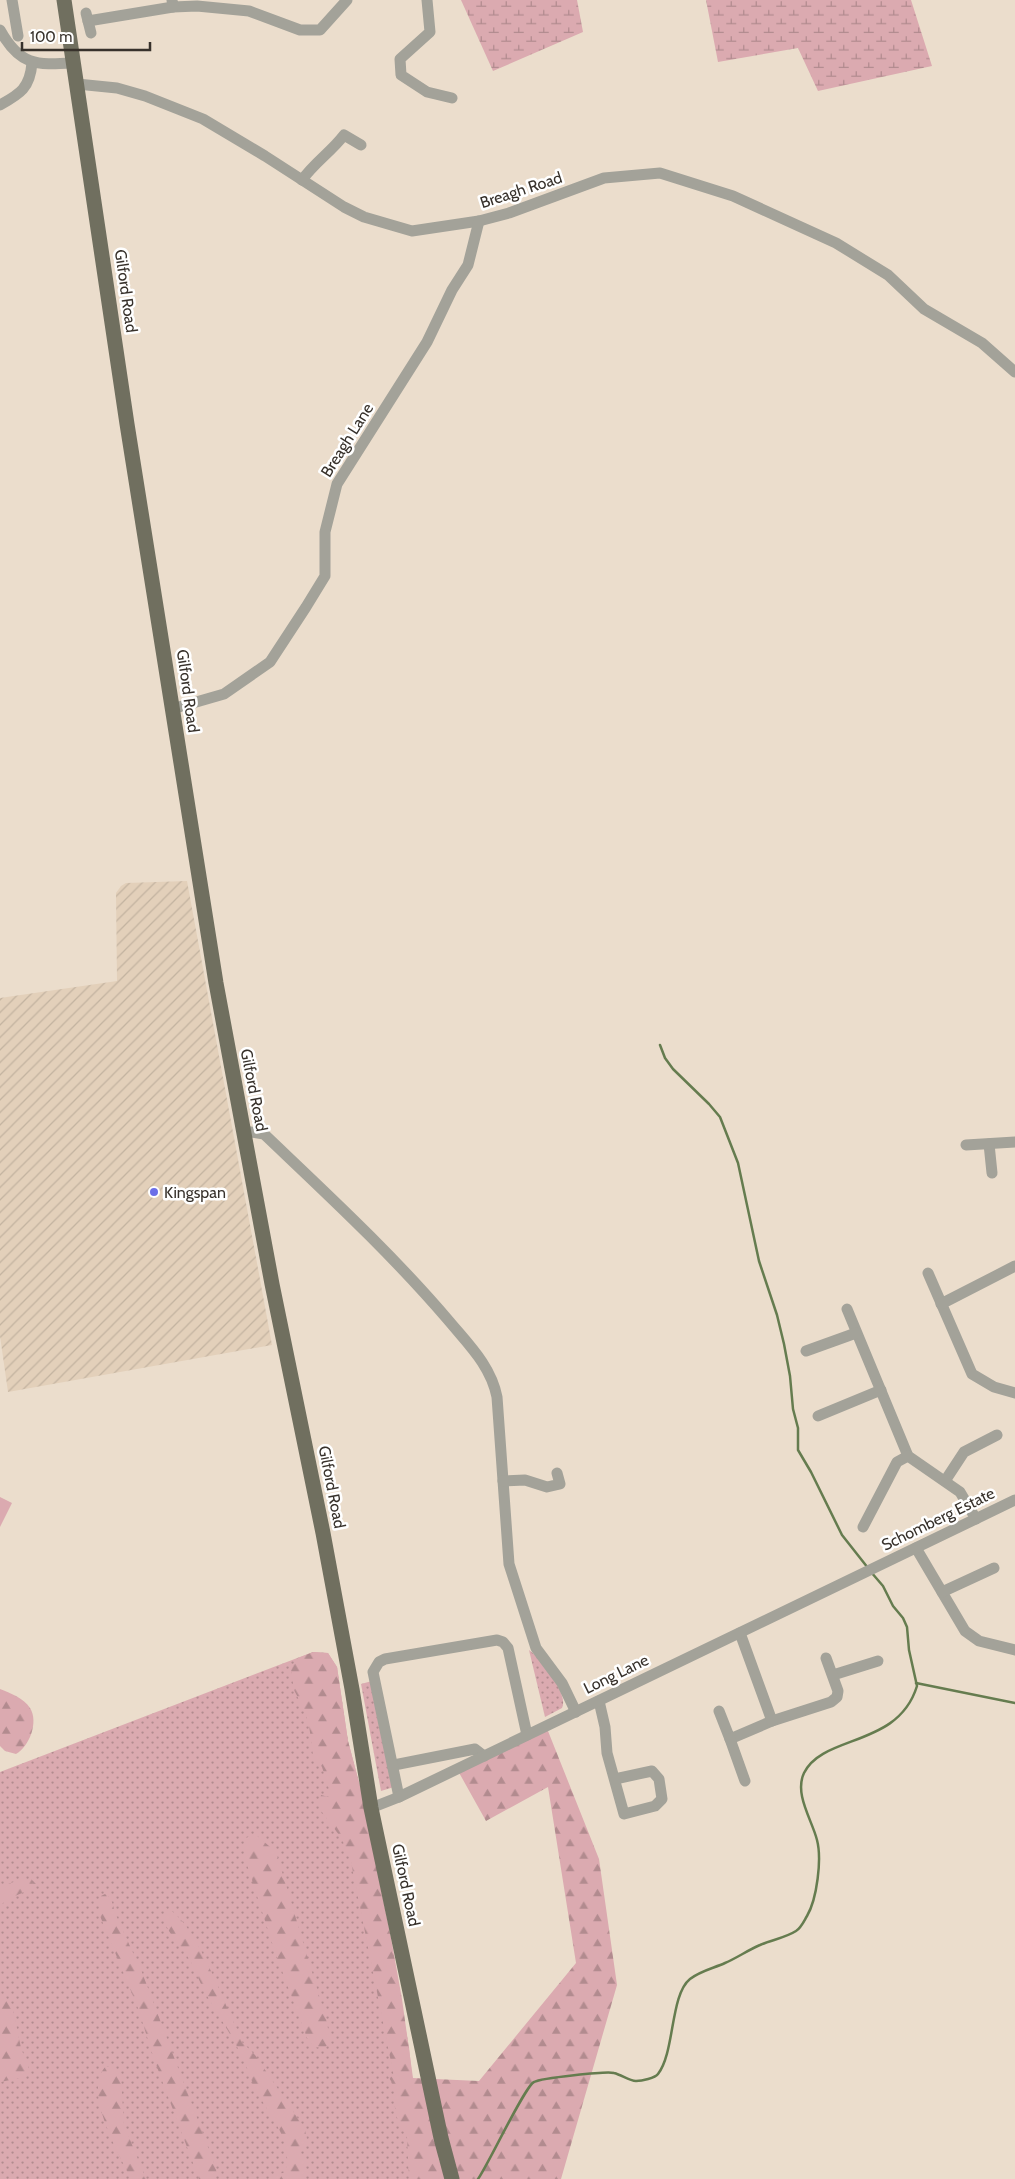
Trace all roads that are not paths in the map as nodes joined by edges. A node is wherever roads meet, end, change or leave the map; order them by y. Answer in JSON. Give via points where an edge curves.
{"nodes":[{"id":1,"x":12,"y":0,"type":"edge"},
{"id":2,"x":64,"y":0,"type":"edge"},
{"id":3,"x":347,"y":0,"type":"edge"},
{"id":4,"x":427,"y":0,"type":"edge"},
{"id":5,"x":173,"y":3,"type":"edge"},
{"id":6,"x":250,"y":6,"type":"edge"},
{"id":7,"x":0,"y":30,"type":"edge"},
{"id":8,"x":91,"y":33,"type":"dead end"},
{"id":9,"x":18,"y":36,"type":"dead end"},
{"id":10,"x":32,"y":63,"type":"junction"},
{"id":11,"x":73,"y":63,"type":"junction"},
{"id":12,"x":77,"y":84,"type":"junction"},
{"id":13,"x":452,"y":98,"type":"dead end"},
{"id":14,"x":0,"y":105,"type":"edge"},
{"id":15,"x":361,"y":145,"type":"dead end"},
{"id":16,"x":302,"y":180,"type":"junction"},
{"id":17,"x":479,"y":221,"type":"junction"},
{"id":18,"x":1015,"y":372,"type":"edge"},
{"id":19,"x":172,"y":709,"type":"junction"},
{"id":20,"x":244,"y":1132,"type":"junction"},
{"id":21,"x":1015,"y":1142,"type":"edge"},
{"id":22,"x":989,"y":1144,"type":"junction"},
{"id":23,"x":966,"y":1145,"type":"dead end"},
{"id":24,"x":992,"y":1173,"type":"dead end"},
{"id":25,"x":1015,"y":1266,"type":"edge"},
{"id":26,"x":928,"y":1273,"type":"dead end"},
{"id":27,"x":941,"y":1304,"type":"junction"},
{"id":28,"x":846,"y":1309,"type":"dead end"},
{"id":29,"x":856,"y":1332,"type":"junction"},
{"id":30,"x":806,"y":1351,"type":"dead end"},
{"id":31,"x":881,"y":1390,"type":"junction"},
{"id":32,"x":1015,"y":1393,"type":"edge"},
{"id":33,"x":818,"y":1416,"type":"dead end"},
{"id":34,"x":997,"y":1435,"type":"dead end"},
{"id":35,"x":908,"y":1456,"type":"junction"},
{"id":36,"x":503,"y":1481,"type":"junction"},
{"id":37,"x":945,"y":1481,"type":"junction"},
{"id":38,"x":560,"y":1484,"type":"dead end"},
{"id":39,"x":1015,"y":1500,"type":"edge"},
{"id":40,"x":976,"y":1519,"type":"junction"},
{"id":41,"x":863,"y":1527,"type":"dead end"},
{"id":42,"x":916,"y":1548,"type":"junction"},
{"id":43,"x":994,"y":1568,"type":"dead end"},
{"id":44,"x":870,"y":1570,"type":"joint"},
{"id":45,"x":942,"y":1592,"type":"junction"},
{"id":46,"x":740,"y":1632,"type":"junction"},
{"id":47,"x":1015,"y":1650,"type":"edge"},
{"id":48,"x":826,"y":1658,"type":"dead end"},
{"id":49,"x":878,"y":1660,"type":"dead end"},
{"id":50,"x":833,"y":1675,"type":"junction"},
{"id":51,"x":599,"y":1701,"type":"junction"},
{"id":52,"x":718,"y":1711,"type":"dead end"},
{"id":53,"x":576,"y":1712,"type":"junction"},
{"id":54,"x":772,"y":1721,"type":"junction"},
{"id":55,"x":527,"y":1735,"type":"junction"},
{"id":56,"x":730,"y":1739,"type":"junction"},
{"id":57,"x":484,"y":1756,"type":"junction"},
{"id":58,"x":394,"y":1765,"type":"junction"},
{"id":59,"x":615,"y":1779,"type":"junction"},
{"id":60,"x":745,"y":1781,"type":"dead end"},
{"id":61,"x":399,"y":1797,"type":"junction"},
{"id":62,"x":371,"y":1808,"type":"junction"},
{"id":63,"x":452,"y":2179,"type":"edge"}],
"edges":[{"from":1,"to":9,"type":"street"},
{"from":2,"to":11,"type":"main road","name":"Gilford Road"},
{"from":3,"to":6,"type":"street","via":[[320,30],[300,30]]},
{"from":4,"to":13,"type":"street","via":[[430,32],[400,59],[401,75],[427,92]]},
{"from":5,"to":6,"type":"street"},
{"from":5,"to":8,"type":"street","via":[[87,17]]},
{"from":7,"to":10,"type":"street","via":[[9,46]]},
{"from":10,"to":11,"type":"street"},
{"from":10,"to":14,"type":"street","via":[[31,76],[25,87]]},
{"from":11,"to":12,"type":"main road","name":"Gilford Road"},
{"from":12,"to":16,"type":"street","name":"Breagh Road","via":[[117,88],[145,96],[203,120]]},
{"from":12,"to":19,"type":"main road","name":"Gilford Road"},
{"from":15,"to":16,"type":"street","via":[[344,135],[313,164]]},
{"from":16,"to":17,"type":"street","name":"Breagh Road","via":[[364,217],[412,231]]},
{"from":17,"to":18,"type":"street","name":"Breagh Road","via":[[604,178],[660,173],[733,196],[836,242],[888,275],[924,309],[982,343]]},
{"from":17,"to":19,"type":"street","name":"Breagh Lane","via":[[468,264],[427,342],[337,484],[325,532],[325,576],[270,662],[224,694]]},
{"from":19,"to":20,"type":"main road","name":"Gilford Road","via":[[214,973]]},
{"from":20,"to":36,"type":"street","via":[[264,1134],[365,1230],[422,1289],[486,1366],[497,1397]]},
{"from":20,"to":62,"type":"main road","name":"Gilford Road","via":[[323,1533]]},
{"from":21,"to":22,"type":"street"},
{"from":22,"to":23,"type":"street"},
{"from":22,"to":24,"type":"street"},
{"from":25,"to":27,"type":"street"},
{"from":26,"to":27,"type":"street"},
{"from":27,"to":32,"type":"street","via":[[972,1374],[994,1387]]},
{"from":28,"to":29,"type":"street"},
{"from":29,"to":30,"type":"street"},
{"from":29,"to":31,"type":"street"},
{"from":31,"to":33,"type":"street"},
{"from":31,"to":35,"type":"street"},
{"from":34,"to":37,"type":"street","via":[[964,1452]]},
{"from":35,"to":37,"type":"street"},
{"from":35,"to":41,"type":"street","via":[[897,1462]]},
{"from":36,"to":38,"type":"street","via":[[525,1480],[547,1487]]},
{"from":36,"to":53,"type":"street","via":[[513,1583],[536,1648],[562,1683]]},
{"from":37,"to":40,"type":"street","via":[[960,1492]]},
{"from":39,"to":40,"type":"street","name":"Schomberg Estate"},
{"from":40,"to":42,"type":"street","name":"Schomberg Estate"},
{"from":42,"to":44,"type":"street","name":"Schomberg Estate"},
{"from":42,"to":45,"type":"street"},
{"from":43,"to":45,"type":"street"},
{"from":44,"to":46,"type":"street","name":"Long Lane"},
{"from":45,"to":47,"type":"street","via":[[965,1631],[973,1638]]},
{"from":46,"to":51,"type":"street","name":"Long Lane"},
{"from":46,"to":54,"type":"street"},
{"from":48,"to":50,"type":"street"},
{"from":49,"to":50,"type":"street"},
{"from":50,"to":54,"type":"street","via":[[838,1691],[835,1699]]},
{"from":51,"to":53,"type":"street","name":"Long Lane"},
{"from":51,"to":59,"type":"street","via":[[606,1753]]},
{"from":52,"to":56,"type":"street"},
{"from":53,"to":55,"type":"street","name":"Long Lane"},
{"from":54,"to":56,"type":"street"},
{"from":55,"to":57,"type":"street","name":"Long Lane"},
{"from":55,"to":58,"type":"street","via":[[504,1642],[497,1640],[385,1659],[373,1672]]},
{"from":56,"to":60,"type":"street"},
{"from":57,"to":58,"type":"street","via":[[475,1750]]},
{"from":57,"to":61,"type":"street","name":"Long Lane"},
{"from":58,"to":61,"type":"street"},
{"from":59,"to":59,"type":"street","via":[[648,1771],[656,1773],[663,1794],[660,1803],[624,1814]]},
{"from":61,"to":62,"type":"street","name":"Long Lane"},
{"from":62,"to":63,"type":"main road","name":"Gilford Road"}]}
